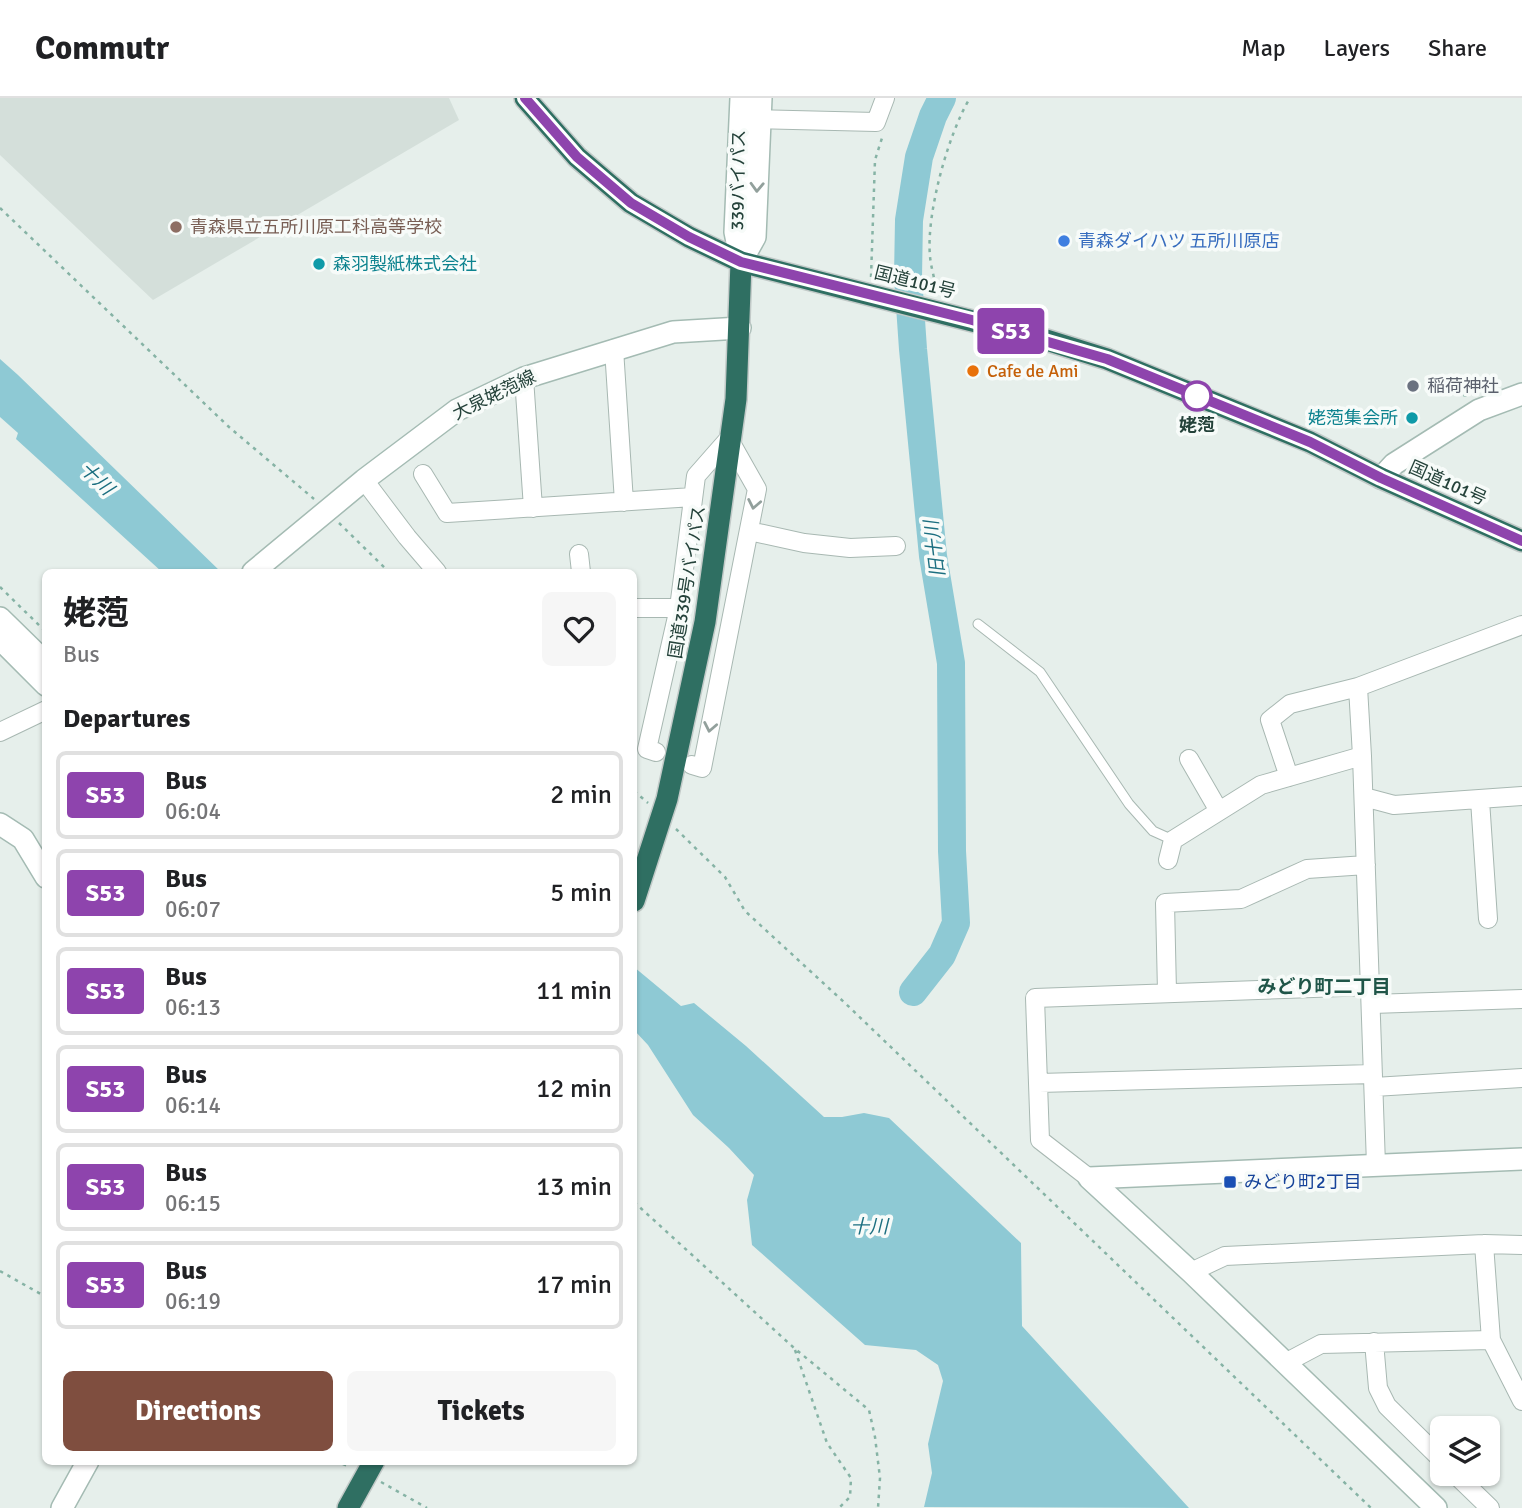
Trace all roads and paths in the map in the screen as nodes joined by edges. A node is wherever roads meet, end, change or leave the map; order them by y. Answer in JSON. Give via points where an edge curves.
{"nodes":[{"id":1,"x":525,"y":98,"type":"edge"},
{"id":2,"x":886,"y":98,"type":"edge"},
{"id":3,"x":970,"y":98,"type":"edge"},
{"id":4,"x":750,"y":108,"type":"edge"},
{"id":5,"x":884,"y":131,"type":"dead end"},
{"id":6,"x":0,"y":208,"type":"edge"},
{"id":7,"x":741,"y":262,"type":"junction"},
{"id":8,"x":875,"y":287,"type":"junction"},
{"id":9,"x":936,"y":295,"type":"dead end"},
{"id":10,"x":740,"y":328,"type":"junction"},
{"id":11,"x":614,"y":349,"type":"junction"},
{"id":12,"x":524,"y":378,"type":"junction"},
{"id":13,"x":1430,"y":388,"type":"dead end"},
{"id":14,"x":1522,"y":394,"type":"edge"},
{"id":15,"x":1492,"y":405,"type":"junction"},
{"id":16,"x":732,"y":439,"type":"junction"},
{"id":17,"x":424,"y":474,"type":"dead end"},
{"id":18,"x":1381,"y":478,"type":"junction"},
{"id":19,"x":364,"y":480,"type":"junction"},
{"id":20,"x":693,"y":497,"type":"junction"},
{"id":21,"x":624,"y":502,"type":"junction"},
{"id":22,"x":533,"y":508,"type":"junction"},
{"id":23,"x":327,"y":511,"type":"junction"},
{"id":24,"x":749,"y":531,"type":"junction"},
{"id":25,"x":1522,"y":541,"type":"edge"},
{"id":26,"x":895,"y":547,"type":"dead end"},
{"id":27,"x":579,"y":554,"type":"dead end"},
{"id":28,"x":257,"y":569,"type":"edge"},
{"id":29,"x":386,"y":569,"type":"edge"},
{"id":30,"x":434,"y":569,"type":"edge"},
{"id":31,"x":581,"y":569,"type":"edge"},
{"id":32,"x":0,"y":587,"type":"edge"},
{"id":33,"x":637,"y":608,"type":"edge"},
{"id":34,"x":680,"y":608,"type":"junction"},
{"id":35,"x":0,"y":618,"type":"edge"},
{"id":36,"x":978,"y":624,"type":"dead end"},
{"id":37,"x":1522,"y":625,"type":"edge"},
{"id":38,"x":42,"y":628,"type":"edge"},
{"id":39,"x":0,"y":639,"type":"edge"},
{"id":40,"x":42,"y":659,"type":"edge"},
{"id":41,"x":42,"y":681,"type":"edge"},
{"id":42,"x":1358,"y":687,"type":"junction"},
{"id":43,"x":42,"y":712,"type":"edge"},
{"id":44,"x":0,"y":732,"type":"edge"},
{"id":45,"x":656,"y":752,"type":"dead end"},
{"id":46,"x":1362,"y":756,"type":"junction"},
{"id":47,"x":1189,"y":759,"type":"dead end"},
{"id":48,"x":692,"y":765,"type":"dead end"},
{"id":49,"x":1289,"y":777,"type":"junction"},
{"id":50,"x":1522,"y":796,"type":"edge"},
{"id":51,"x":1364,"y":797,"type":"junction"},
{"id":52,"x":1480,"y":800,"type":"junction"},
{"id":53,"x":1219,"y":811,"type":"junction"},
{"id":54,"x":660,"y":822,"type":"junction"},
{"id":55,"x":0,"y":824,"type":"edge"},
{"id":56,"x":1173,"y":840,"type":"junction"},
{"id":57,"x":1168,"y":860,"type":"dead end"},
{"id":58,"x":1366,"y":865,"type":"junction"},
{"id":59,"x":42,"y":870,"type":"edge"},
{"id":60,"x":637,"y":892,"type":"edge"},
{"id":61,"x":1488,"y":919,"type":"dead end"},
{"id":62,"x":1167,"y":992,"type":"junction"},
{"id":63,"x":1371,"y":995,"type":"junction"},
{"id":64,"x":1522,"y":999,"type":"edge"},
{"id":65,"x":1522,"y":1078,"type":"edge"},
{"id":66,"x":1374,"y":1081,"type":"junction"},
{"id":67,"x":1039,"y":1083,"type":"junction"},
{"id":68,"x":1522,"y":1159,"type":"edge"},
{"id":69,"x":1376,"y":1165,"type":"junction"},
{"id":70,"x":1089,"y":1178,"type":"junction"},
{"id":71,"x":637,"y":1205,"type":"edge"},
{"id":72,"x":1484,"y":1244,"type":"junction"},
{"id":73,"x":1522,"y":1245,"type":"edge"},
{"id":74,"x":0,"y":1271,"type":"edge"},
{"id":75,"x":1191,"y":1272,"type":"junction"},
{"id":76,"x":42,"y":1295,"type":"edge"},
{"id":77,"x":1491,"y":1340,"type":"junction"},
{"id":78,"x":1374,"y":1342,"type":"junction"},
{"id":79,"x":793,"y":1347,"type":"junction"},
{"id":80,"x":1285,"y":1363,"type":"junction"},
{"id":81,"x":1522,"y":1401,"type":"edge"},
{"id":82,"x":1430,"y":1448,"type":"edge"},
{"id":83,"x":86,"y":1465,"type":"edge"},
{"id":84,"x":371,"y":1468,"type":"edge"},
{"id":85,"x":1467,"y":1486,"type":"edge"},
{"id":86,"x":62,"y":1508,"type":"edge"},
{"id":87,"x":348,"y":1508,"type":"edge"},
{"id":88,"x":427,"y":1508,"type":"edge"},
{"id":89,"x":839,"y":1508,"type":"edge"},
{"id":90,"x":877,"y":1508,"type":"edge"},
{"id":91,"x":1371,"y":1508,"type":"edge"},
{"id":92,"x":1436,"y":1508,"type":"edge"},
{"id":93,"x":1490,"y":1508,"type":"edge"}],
"edges":[{"from":1,"to":7,"type":"highway","name":"国道101号","via":[[577,157],[631,203]]},
{"from":2,"to":4,"type":"street","via":[[876,122]]},
{"from":3,"to":9,"type":"path","via":[[947,154],[932,216],[930,256]]},
{"from":4,"to":7,"type":"street","name":"339バイパス","via":[[735,232]]},
{"from":5,"to":8,"type":"path","via":[[875,160]]},
{"from":6,"to":23,"type":"path","via":[[229,427]]},
{"from":7,"to":8,"type":"highway","name":"国道101号"},
{"from":7,"to":10,"type":"highway","name":"国道339号バイパス"},
{"from":8,"to":18,"type":"highway","name":"国道101号","via":[[948,314],[1107,359],[1310,442]]},
{"from":10,"to":11,"type":"street","name":"大泉姥萢線","via":[[673,332]]},
{"from":10,"to":16,"type":"highway","name":"国道339号バイパス"},
{"from":11,"to":12,"type":"street","name":"大泉姥萢線"},
{"from":11,"to":21,"type":"street"},
{"from":12,"to":19,"type":"street","name":"大泉姥萢線","via":[[457,410]]},
{"from":12,"to":22,"type":"street"},
{"from":13,"to":15,"type":"path"},
{"from":14,"to":15,"type":"street"},
{"from":15,"to":18,"type":"street","via":[[1394,464]]},
{"from":16,"to":20,"type":"street","via":[[696,476]]},
{"from":16,"to":24,"type":"street","one_way":true,"via":[[757,489]]},
{"from":16,"to":54,"type":"highway","name":"国道339号バイパス","via":[[705,622]]},
{"from":17,"to":22,"type":"street","via":[[447,513]]},
{"from":18,"to":25,"type":"highway","name":"国道101号"},
{"from":19,"to":23,"type":"street","name":"大泉姥萢線"},
{"from":19,"to":30,"type":"street"},
{"from":20,"to":21,"type":"street"},
{"from":20,"to":34,"type":"street"},
{"from":21,"to":22,"type":"street"},
{"from":23,"to":28,"type":"street","name":"大泉姥萢線"},
{"from":23,"to":29,"type":"path"},
{"from":24,"to":26,"type":"street","via":[[804,543]]},
{"from":24,"to":48,"type":"street","one_way":true,"via":[[702,768]]},
{"from":27,"to":31,"type":"street"},
{"from":32,"to":38,"type":"path"},
{"from":33,"to":34,"type":"street"},
{"from":34,"to":45,"type":"street","via":[[648,748]]},
{"from":35,"to":40,"type":"street"},
{"from":36,"to":56,"type":"lane","via":[[1040,672],[1129,804],[1153,831]]},
{"from":37,"to":42,"type":"street"},
{"from":39,"to":41,"type":"street"},
{"from":42,"to":46,"type":"street"},
{"from":42,"to":49,"type":"street","via":[[1290,704],[1270,720]]},
{"from":43,"to":44,"type":"street"},
{"from":46,"to":49,"type":"street"},
{"from":46,"to":51,"type":"street"},
{"from":47,"to":53,"type":"street"},
{"from":49,"to":53,"type":"street","via":[[1261,785]]},
{"from":50,"to":52,"type":"street"},
{"from":51,"to":52,"type":"street","via":[[1394,805]]},
{"from":51,"to":58,"type":"street"},
{"from":52,"to":61,"type":"street"},
{"from":53,"to":56,"type":"street"},
{"from":54,"to":60,"type":"highway","name":"国道339号バイパス"},
{"from":54,"to":91,"type":"path","via":[[725,877],[745,911]]},
{"from":55,"to":59,"type":"street","via":[[23,839]]},
{"from":56,"to":57,"type":"street"},
{"from":58,"to":62,"type":"street","via":[[1307,869],[1241,899],[1166,903]]},
{"from":58,"to":63,"type":"street"},
{"from":62,"to":63,"type":"street"},
{"from":62,"to":67,"type":"street","via":[[1035,998]]},
{"from":63,"to":64,"type":"street"},
{"from":63,"to":66,"type":"street"},
{"from":65,"to":66,"type":"street"},
{"from":66,"to":67,"type":"street"},
{"from":66,"to":69,"type":"street"},
{"from":67,"to":70,"type":"street","via":[[1040,1140]]},
{"from":68,"to":69,"type":"street"},
{"from":69,"to":70,"type":"street"},
{"from":70,"to":75,"type":"street"},
{"from":71,"to":79,"type":"path"},
{"from":72,"to":73,"type":"street"},
{"from":72,"to":75,"type":"street","via":[[1225,1256]]},
{"from":72,"to":77,"type":"street"},
{"from":74,"to":76,"type":"path"},
{"from":75,"to":80,"type":"street"},
{"from":77,"to":78,"type":"street"},
{"from":77,"to":81,"type":"street"},
{"from":78,"to":80,"type":"street","via":[[1321,1344]]},
{"from":78,"to":82,"type":"street","via":[[1378,1388],[1387,1406]]},
{"from":79,"to":89,"type":"path","via":[[827,1443],[851,1478],[850,1497]]},
{"from":79,"to":90,"type":"path","via":[[869,1410],[880,1478]]},
{"from":80,"to":92,"type":"street"},
{"from":83,"to":86,"type":"street"},
{"from":84,"to":87,"type":"highway"},
{"from":84,"to":88,"type":"path"},
{"from":85,"to":93,"type":"street"}]}
